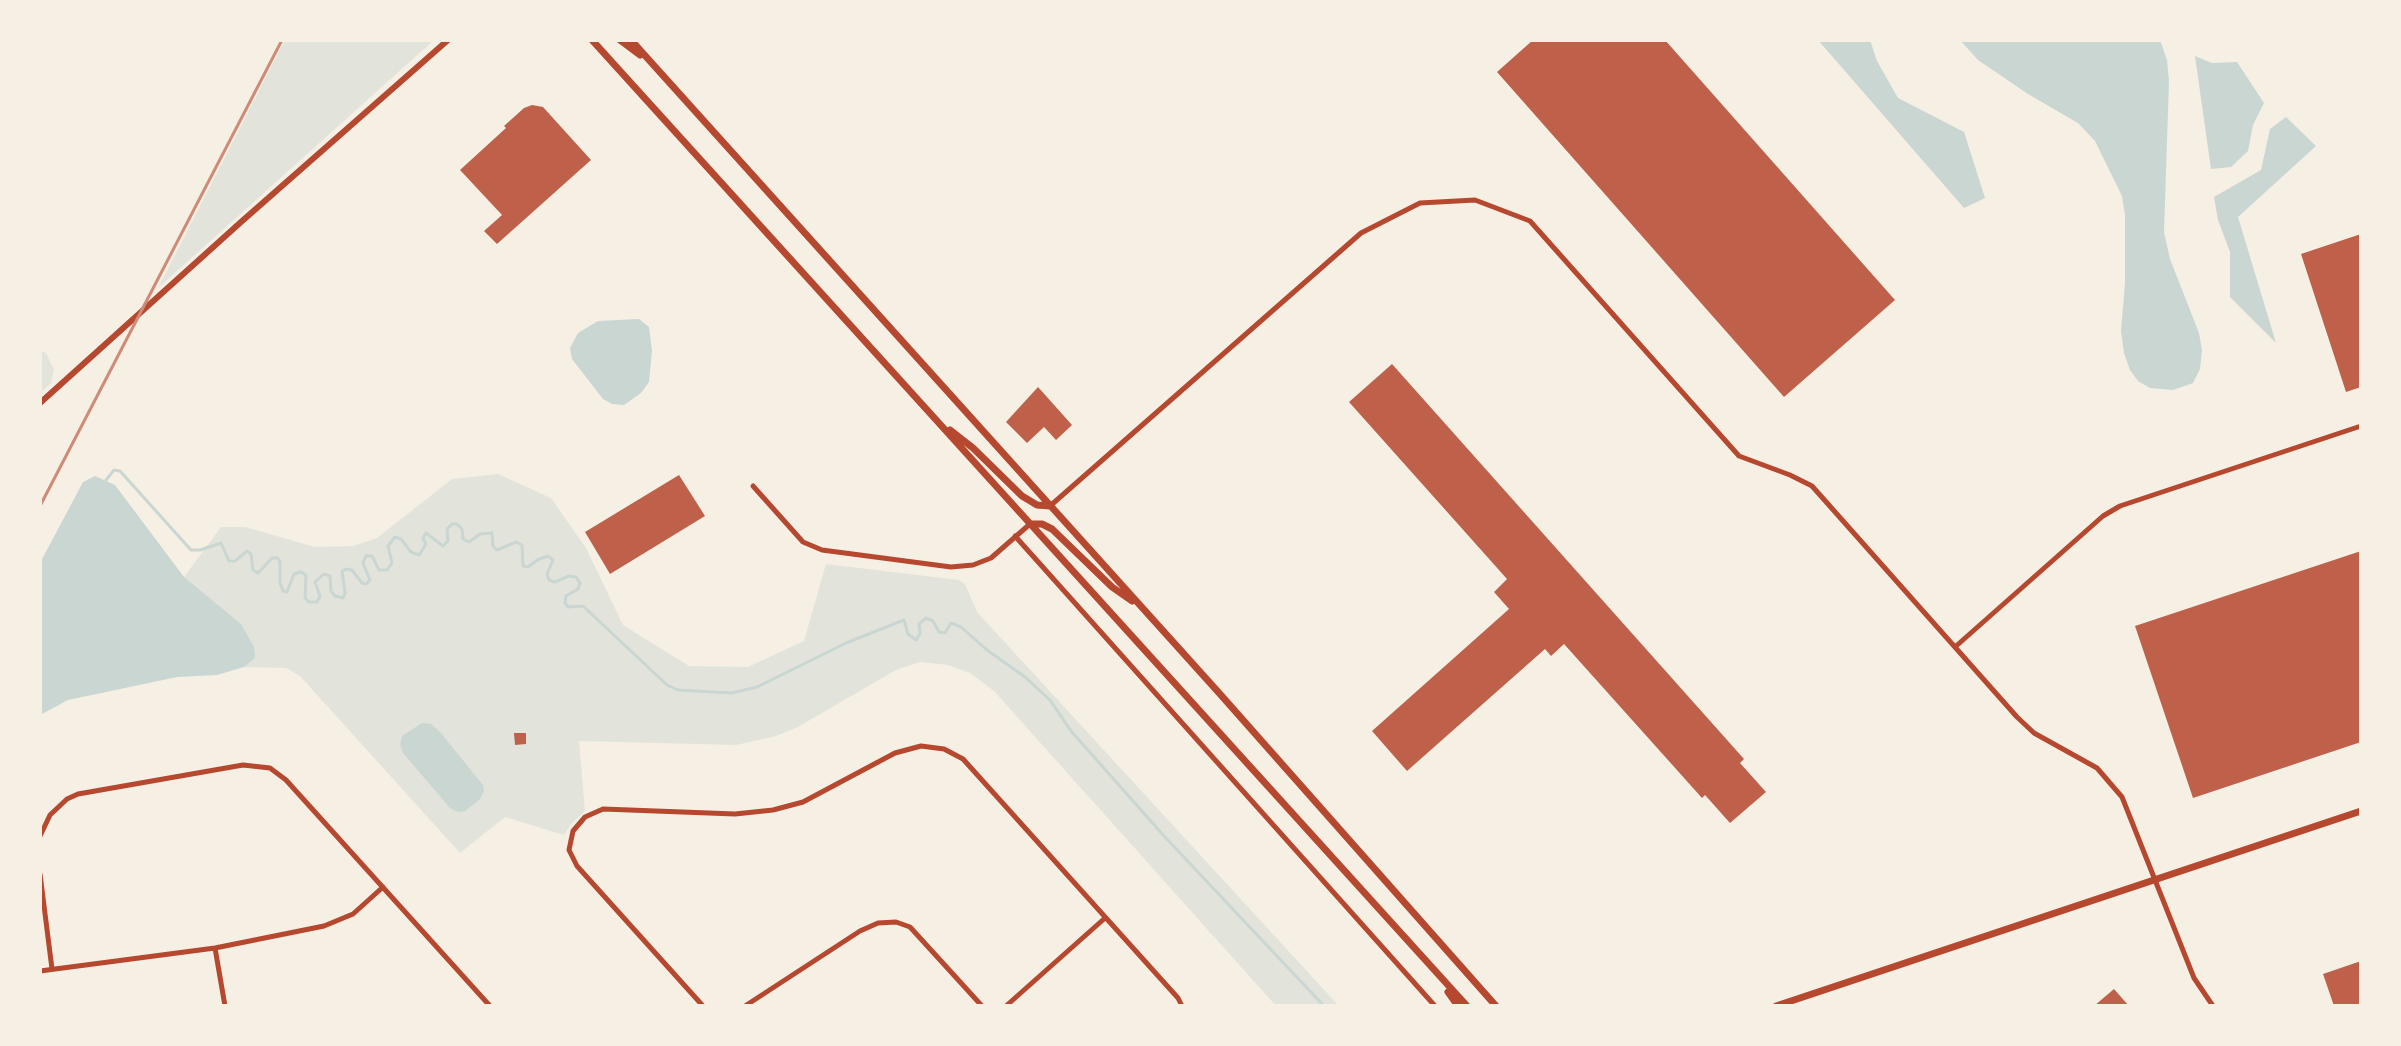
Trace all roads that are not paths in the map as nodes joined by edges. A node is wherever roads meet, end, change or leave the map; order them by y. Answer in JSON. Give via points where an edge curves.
{"nodes":[{"id":1,"x":448,"y":40,"type":"edge"},
{"id":2,"x":592,"y":40,"type":"edge"},
{"id":3,"x":620,"y":40,"type":"edge"},
{"id":4,"x":631,"y":40,"type":"edge"},
{"id":5,"x":651,"y":63,"type":"junction"},
{"id":6,"x":40,"y":403,"type":"edge"},
{"id":7,"x":935,"y":419,"type":"junction"},
{"id":8,"x":2361,"y":426,"type":"edge"},
{"id":9,"x":753,"y":486,"type":"dead end"},
{"id":10,"x":1050,"y":506,"type":"junction"},
{"id":11,"x":1030,"y":524,"type":"junction"},
{"id":12,"x":1015,"y":536,"type":"junction"},
{"id":13,"x":1146,"y":612,"type":"junction"},
{"id":14,"x":1955,"y":647,"type":"junction"},
{"id":15,"x":2361,"y":811,"type":"edge"},
{"id":16,"x":40,"y":836,"type":"edge"},
{"id":17,"x":40,"y":874,"type":"edge"},
{"id":18,"x":2155,"y":881,"type":"junction"},
{"id":19,"x":383,"y":887,"type":"junction"},
{"id":20,"x":1105,"y":918,"type":"junction"},
{"id":21,"x":215,"y":948,"type":"junction"},
{"id":22,"x":1426,"y":961,"type":"junction"},
{"id":23,"x":52,"y":969,"type":"junction"},
{"id":24,"x":40,"y":971,"type":"edge"},
{"id":25,"x":225,"y":1006,"type":"edge"},
{"id":26,"x":490,"y":1006,"type":"edge"},
{"id":27,"x":703,"y":1006,"type":"edge"},
{"id":28,"x":745,"y":1006,"type":"edge"},
{"id":29,"x":982,"y":1006,"type":"edge"},
{"id":30,"x":1006,"y":1006,"type":"edge"},
{"id":31,"x":1182,"y":1006,"type":"edge"},
{"id":32,"x":1435,"y":1006,"type":"edge"},
{"id":33,"x":1458,"y":1006,"type":"edge"},
{"id":34,"x":1467,"y":1006,"type":"edge"},
{"id":35,"x":1496,"y":1006,"type":"edge"},
{"id":36,"x":1776,"y":1006,"type":"edge"},
{"id":37,"x":2213,"y":1006,"type":"edge"}],
"edges":[{"from":1,"to":6,"type":"street"},
{"from":2,"to":7,"type":"main road"},
{"from":3,"to":5,"type":"main road"},
{"from":4,"to":5,"type":"main road"},
{"from":5,"to":10,"type":"main road"},
{"from":7,"to":10,"type":"main road","via":[[1022,496]]},
{"from":7,"to":11,"type":"main road"},
{"from":8,"to":14,"type":"street","via":[[2120,506]]},
{"from":9,"to":12,"type":"street","via":[[803,542],[822,550],[951,567],[991,558]]},
{"from":10,"to":13,"type":"main road"},
{"from":10,"to":14,"type":"street","via":[[1361,233],[1420,203],[1475,200],[1530,221],[1739,456],[1812,486]]},
{"from":11,"to":12,"type":"street"},
{"from":11,"to":13,"type":"main road","via":[[1052,529]]},
{"from":11,"to":22,"type":"main road"},
{"from":12,"to":32,"type":"street"},
{"from":13,"to":35,"type":"main road"},
{"from":14,"to":18,"type":"street","via":[[2034,733],[2097,768],[2122,797]]},
{"from":15,"to":18,"type":"main road"},
{"from":16,"to":19,"type":"street","via":[[58,806],[78,794],[250,764],[264,766],[276,772]]},
{"from":17,"to":23,"type":"street"},
{"from":18,"to":36,"type":"main road"},
{"from":18,"to":37,"type":"street","via":[[2194,978]]},
{"from":19,"to":21,"type":"street","via":[[334,924]]},
{"from":19,"to":26,"type":"street"},
{"from":20,"to":27,"type":"street","via":[[963,759],[944,749],[921,746],[895,753],[803,802],[773,810],[735,814],[603,809],[585,817],[573,831],[569,850],[577,866]]},
{"from":20,"to":30,"type":"street"},
{"from":20,"to":31,"type":"street"},
{"from":21,"to":23,"type":"street"},
{"from":21,"to":25,"type":"street"},
{"from":22,"to":33,"type":"main road"},
{"from":22,"to":34,"type":"main road"},
{"from":23,"to":24,"type":"street"},
{"from":28,"to":29,"type":"street","via":[[860,931],[896,922],[910,927]]}]}
